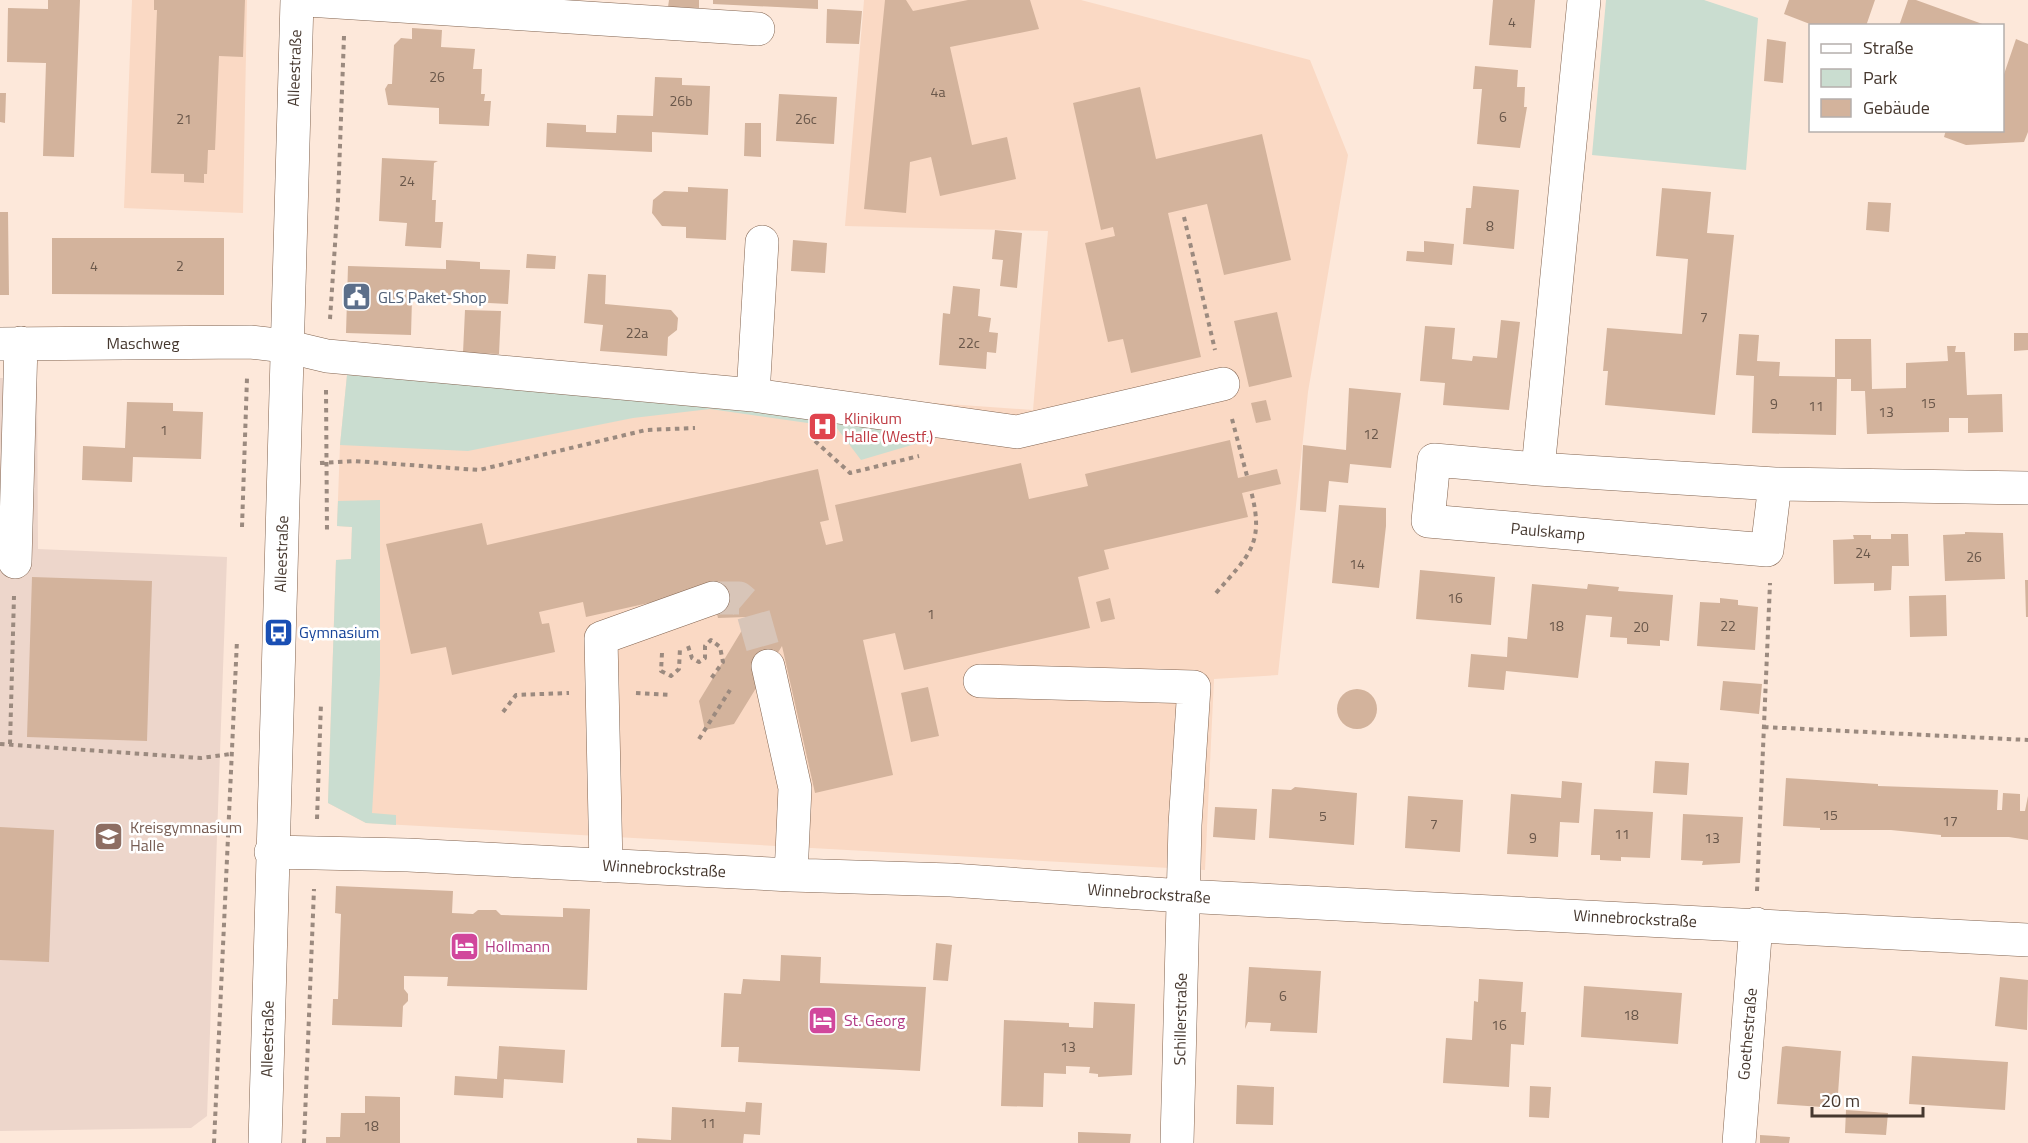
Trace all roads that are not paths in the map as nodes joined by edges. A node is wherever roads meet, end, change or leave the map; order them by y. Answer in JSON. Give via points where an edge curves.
{"nodes":[{"id":1,"x":297,"y":0,"type":"edge"},
{"id":2,"x":307,"y":0,"type":"edge"},
{"id":3,"x":1584,"y":0,"type":"edge"},
{"id":4,"x":758,"y":29,"type":"dead end"},
{"id":5,"x":762,"y":242,"type":"dead end"},
{"id":6,"x":10,"y":344,"type":"edge"},
{"id":7,"x":285,"y":346,"type":"junction"},
{"id":8,"x":1223,"y":384,"type":"dead end"},
{"id":9,"x":753,"y":395,"type":"junction"},
{"id":10,"x":1539,"y":469,"type":"junction"},
{"id":11,"x":1775,"y":484,"type":"junction"},
{"id":12,"x":2028,"y":488,"type":"edge"},
{"id":13,"x":15,"y":562,"type":"road end"},
{"id":14,"x":713,"y":598,"type":"tunnel mouth"},
{"id":15,"x":768,"y":666,"type":"tunnel mouth"},
{"id":16,"x":980,"y":681,"type":"dead end"},
{"id":17,"x":271,"y":852,"type":"junction"},
{"id":18,"x":606,"y":866,"type":"junction"},
{"id":19,"x":791,"y":875,"type":"junction"},
{"id":20,"x":1183,"y":896,"type":"junction"},
{"id":21,"x":1756,"y":924,"type":"junction"},
{"id":22,"x":2028,"y":940,"type":"edge"},
{"id":23,"x":265,"y":1143,"type":"edge"},
{"id":24,"x":1177,"y":1143,"type":"edge"},
{"id":25,"x":1739,"y":1143,"type":"edge"}],
"edges":[{"from":1,"to":7,"type":"street","name":"Alleestraße"},
{"from":2,"to":4,"type":"street"},
{"from":3,"to":10,"type":"street"},
{"from":5,"to":9,"type":"street"},
{"from":6,"to":7,"type":"street","name":"Maschweg","via":[[250,342]]},
{"from":6,"to":13,"type":"street"},
{"from":7,"to":9,"type":"street","name":"Maschweg","via":[[327,356]]},
{"from":7,"to":17,"type":"street","name":"Alleestraße"},
{"from":8,"to":9,"type":"street","name":"Maschweg","via":[[1017,432]]},
{"from":10,"to":11,"type":"street","name":"Paulskamp"},
{"from":10,"to":11,"type":"street","name":"Paulskamp","via":[[1434,460],[1428,521],[1767,550]]},
{"from":11,"to":12,"type":"street","name":"Paulskamp"},
{"from":14,"to":18,"type":"street","via":[[601,638]]},
{"from":15,"to":19,"type":"street","via":[[795,788]]},
{"from":16,"to":20,"type":"street","name":"Schillerstraße","via":[[1194,687]]},
{"from":17,"to":18,"type":"street","name":"Winnebrockstraße"},
{"from":17,"to":23,"type":"street","name":"Alleestraße"},
{"from":18,"to":19,"type":"street","name":"Winnebrockstraße"},
{"from":19,"to":20,"type":"street","name":"Winnebrockstraße","via":[[951,880]]},
{"from":20,"to":21,"type":"street","name":"Winnebrockstraße"},
{"from":20,"to":24,"type":"street","name":"Schillerstraße"},
{"from":21,"to":22,"type":"street","name":"Winnebrockstraße"},
{"from":21,"to":25,"type":"street","name":"Goethestraße"}]}
